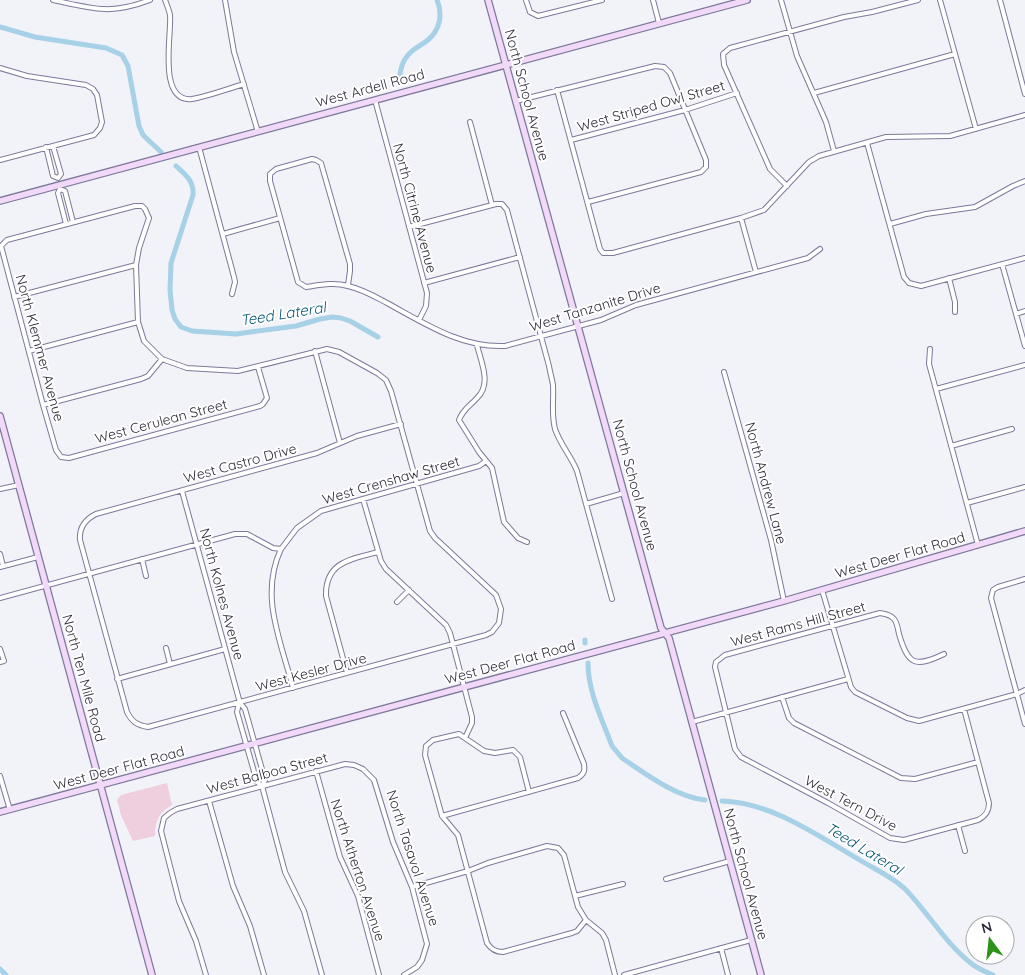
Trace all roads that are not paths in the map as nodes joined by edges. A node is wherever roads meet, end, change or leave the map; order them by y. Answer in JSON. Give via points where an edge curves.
{"nodes":[{"id":1,"x":54,"y":0,"type":"edge"},
{"id":2,"x":150,"y":0,"type":"edge"},
{"id":3,"x":165,"y":0,"type":"edge"},
{"id":4,"x":225,"y":0,"type":"edge"},
{"id":5,"x":488,"y":0,"type":"edge"},
{"id":6,"x":526,"y":0,"type":"edge"},
{"id":7,"x":602,"y":0,"type":"edge"},
{"id":8,"x":653,"y":0,"type":"edge"},
{"id":9,"x":747,"y":0,"type":"edge"},
{"id":10,"x":781,"y":0,"type":"edge"},
{"id":11,"x":918,"y":0,"type":"edge"},
{"id":12,"x":940,"y":0,"type":"edge"},
{"id":13,"x":1000,"y":0,"type":"edge"},
{"id":14,"x":659,"y":24,"type":"junction"},
{"id":15,"x":790,"y":32,"type":"junction"},
{"id":16,"x":955,"y":54,"type":"junction"},
{"id":17,"x":506,"y":65,"type":"junction"},
{"id":18,"x":0,"y":68,"type":"edge"},
{"id":19,"x":244,"y":84,"type":"junction"},
{"id":20,"x":558,"y":90,"type":"junction"},
{"id":21,"x":814,"y":92,"type":"junction"},
{"id":22,"x":736,"y":94,"type":"junction"},
{"id":23,"x":1025,"y":94,"type":"edge"},
{"id":24,"x":375,"y":100,"type":"junction"},
{"id":25,"x":516,"y":101,"type":"junction"},
{"id":26,"x":685,"y":110,"type":"junction"},
{"id":27,"x":1025,"y":116,"type":"edge"},
{"id":28,"x":470,"y":122,"type":"dead end"},
{"id":29,"x":976,"y":129,"type":"junction"},
{"id":30,"x":258,"y":132,"type":"junction"},
{"id":31,"x":571,"y":140,"type":"junction"},
{"id":32,"x":867,"y":142,"type":"junction"},
{"id":33,"x":53,"y":146,"type":"junction"},
{"id":34,"x":46,"y":147,"type":"junction"},
{"id":35,"x":199,"y":147,"type":"junction"},
{"id":36,"x":834,"y":152,"type":"junction"},
{"id":37,"x":0,"y":160,"type":"edge"},
{"id":38,"x":1025,"y":181,"type":"edge"},
{"id":39,"x":59,"y":184,"type":"junction"},
{"id":40,"x":787,"y":186,"type":"junction"},
{"id":41,"x":0,"y":201,"type":"edge"},
{"id":42,"x":588,"y":202,"type":"junction"},
{"id":43,"x":492,"y":205,"type":"junction"},
{"id":44,"x":280,"y":218,"type":"junction"},
{"id":45,"x":741,"y":218,"type":"junction"},
{"id":46,"x":73,"y":222,"type":"junction"},
{"id":47,"x":66,"y":224,"type":"junction"},
{"id":48,"x":890,"y":224,"type":"junction"},
{"id":49,"x":409,"y":227,"type":"junction"},
{"id":50,"x":223,"y":234,"type":"junction"},
{"id":51,"x":820,"y":249,"type":"dead end"},
{"id":52,"x":520,"y":257,"type":"junction"},
{"id":53,"x":1025,"y":258,"type":"edge"},
{"id":54,"x":1002,"y":264,"type":"junction"},
{"id":55,"x":136,"y":265,"type":"junction"},
{"id":56,"x":756,"y":272,"type":"junction"},
{"id":57,"x":949,"y":278,"type":"junction"},
{"id":58,"x":424,"y":283,"type":"junction"},
{"id":59,"x":348,"y":285,"type":"junction"},
{"id":60,"x":232,"y":294,"type":"dead end"},
{"id":61,"x":14,"y":297,"type":"junction"},
{"id":62,"x":1025,"y":311,"type":"edge"},
{"id":63,"x":955,"y":312,"type":"dead end"},
{"id":64,"x":1016,"y":314,"type":"junction"},
{"id":65,"x":419,"y":320,"type":"junction"},
{"id":66,"x":138,"y":322,"type":"junction"},
{"id":67,"x":578,"y":326,"type":"junction"},
{"id":68,"x":542,"y":336,"type":"junction"},
{"id":69,"x":477,"y":344,"type":"junction"},
{"id":70,"x":1025,"y":346,"type":"edge"},
{"id":71,"x":930,"y":349,"type":"dead end"},
{"id":72,"x":29,"y":351,"type":"junction"},
{"id":73,"x":315,"y":351,"type":"junction"},
{"id":74,"x":162,"y":359,"type":"junction"},
{"id":75,"x":1025,"y":365,"type":"edge"},
{"id":76,"x":258,"y":367,"type":"junction"},
{"id":77,"x":724,"y":372,"type":"dead end"},
{"id":78,"x":936,"y":389,"type":"junction"},
{"id":79,"x":44,"y":405,"type":"junction"},
{"id":80,"x":0,"y":416,"type":"edge"},
{"id":81,"x":400,"y":424,"type":"junction"},
{"id":82,"x":1012,"y":429,"type":"dead end"},
{"id":83,"x":340,"y":443,"type":"junction"},
{"id":84,"x":951,"y":446,"type":"junction"},
{"id":85,"x":61,"y":457,"type":"joint"},
{"id":86,"x":486,"y":461,"type":"junction"},
{"id":87,"x":417,"y":484,"type":"junction"},
{"id":88,"x":19,"y":485,"type":"junction"},
{"id":89,"x":1025,"y":487,"type":"edge"},
{"id":90,"x":0,"y":489,"type":"edge"},
{"id":91,"x":182,"y":491,"type":"junction"},
{"id":92,"x":624,"y":493,"type":"junction"},
{"id":93,"x":363,"y":499,"type":"junction"},
{"id":94,"x":967,"y":503,"type":"junction"},
{"id":95,"x":586,"y":504,"type":"junction"},
{"id":96,"x":1025,"y":531,"type":"edge"},
{"id":97,"x":527,"y":542,"type":"dead end"},
{"id":98,"x":197,"y":544,"type":"junction"},
{"id":99,"x":978,"y":545,"type":"junction"},
{"id":100,"x":281,"y":549,"type":"junction"},
{"id":101,"x":378,"y":552,"type":"junction"},
{"id":102,"x":0,"y":554,"type":"edge"},
{"id":103,"x":38,"y":557,"type":"junction"},
{"id":104,"x":142,"y":559,"type":"junction"},
{"id":105,"x":2,"y":567,"type":"edge"},
{"id":106,"x":89,"y":574,"type":"junction"},
{"id":107,"x":146,"y":576,"type":"dead end"},
{"id":108,"x":1025,"y":579,"type":"edge"},
{"id":109,"x":46,"y":586,"type":"junction"},
{"id":110,"x":409,"y":590,"type":"junction"},
{"id":111,"x":822,"y":590,"type":"junction"},
{"id":112,"x":0,"y":598,"type":"edge"},
{"id":113,"x":612,"y":599,"type":"dead end"},
{"id":114,"x":784,"y":601,"type":"junction"},
{"id":115,"x":397,"y":602,"type":"dead end"},
{"id":116,"x":833,"y":626,"type":"junction"},
{"id":117,"x":665,"y":634,"type":"junction"},
{"id":118,"x":453,"y":644,"type":"junction"},
{"id":119,"x":166,"y":648,"type":"dead end"},
{"id":120,"x":0,"y":649,"type":"edge"},
{"id":121,"x":225,"y":649,"type":"junction"},
{"id":122,"x":944,"y":654,"type":"dead end"},
{"id":123,"x":2,"y":662,"type":"edge"},
{"id":124,"x":170,"y":664,"type":"junction"},
{"id":125,"x":347,"y":674,"type":"junction"},
{"id":126,"x":118,"y":679,"type":"junction"},
{"id":127,"x":848,"y":679,"type":"junction"},
{"id":128,"x":464,"y":686,"type":"junction"},
{"id":129,"x":293,"y":688,"type":"junction"},
{"id":130,"x":1025,"y":690,"type":"edge"},
{"id":131,"x":1017,"y":694,"type":"junction"},
{"id":132,"x":782,"y":698,"type":"junction"},
{"id":133,"x":240,"y":703,"type":"junction"},
{"id":134,"x":964,"y":709,"type":"junction"},
{"id":135,"x":563,"y":713,"type":"dead end"},
{"id":136,"x":726,"y":713,"type":"junction"},
{"id":137,"x":692,"y":722,"type":"junction"},
{"id":138,"x":1025,"y":724,"type":"edge"},
{"id":139,"x":465,"y":738,"type":"junction"},
{"id":140,"x":255,"y":744,"type":"junction"},
{"id":141,"x":246,"y":746,"type":"junction"},
{"id":142,"x":978,"y":762,"type":"junction"},
{"id":143,"x":363,"y":769,"type":"joint"},
{"id":144,"x":316,"y":771,"type":"junction"},
{"id":145,"x":0,"y":776,"type":"edge"},
{"id":146,"x":100,"y":786,"type":"junction"},
{"id":147,"x":262,"y":786,"type":"junction"},
{"id":148,"x":529,"y":792,"type":"junction"},
{"id":149,"x":209,"y":801,"type":"junction"},
{"id":150,"x":10,"y":810,"type":"junction"},
{"id":151,"x":0,"y":812,"type":"edge"},
{"id":152,"x":442,"y":816,"type":"junction"},
{"id":153,"x":958,"y":825,"type":"junction"},
{"id":154,"x":965,"y":851,"type":"dead end"},
{"id":155,"x":730,"y":861,"type":"junction"},
{"id":156,"x":468,"y":872,"type":"junction"},
{"id":157,"x":666,"y":879,"type":"dead end"},
{"id":158,"x":623,"y":884,"type":"dead end"},
{"id":159,"x":412,"y":887,"type":"junction"},
{"id":160,"x":576,"y":896,"type":"junction"},
{"id":161,"x":586,"y":920,"type":"junction"},
{"id":162,"x":751,"y":940,"type":"junction"},
{"id":163,"x":721,"y":948,"type":"junction"},
{"id":164,"x":152,"y":975,"type":"edge"},
{"id":165,"x":206,"y":975,"type":"edge"},
{"id":166,"x":264,"y":975,"type":"edge"},
{"id":167,"x":322,"y":975,"type":"edge"},
{"id":168,"x":379,"y":975,"type":"edge"},
{"id":169,"x":404,"y":975,"type":"edge"},
{"id":170,"x":615,"y":975,"type":"edge"},
{"id":171,"x":624,"y":975,"type":"edge"},
{"id":172,"x":728,"y":975,"type":"edge"},
{"id":173,"x":760,"y":975,"type":"edge"}],
"edges":[{"from":1,"to":2,"type":"street","via":[[97,10],[135,6]]},
{"from":3,"to":19,"type":"street","via":[[170,18],[169,72],[174,91],[179,96],[192,99]]},
{"from":4,"to":19,"type":"street","via":[[234,52]]},
{"from":5,"to":17,"type":"street","name":"North School Avenue"},
{"from":6,"to":7,"type":"street","via":[[534,15],[543,16]]},
{"from":8,"to":14,"type":"street"},
{"from":9,"to":14,"type":"street","name":"West Ardell Road"},
{"from":10,"to":15,"type":"street"},
{"from":11,"to":15,"type":"street"},
{"from":12,"to":16,"type":"street"},
{"from":13,"to":23,"type":"street"},
{"from":14,"to":17,"type":"street","name":"West Ardell Road"},
{"from":15,"to":21,"type":"street"},
{"from":15,"to":22,"type":"street","via":[[730,48],[723,54]]},
{"from":16,"to":21,"type":"street"},
{"from":16,"to":29,"type":"street"},
{"from":17,"to":24,"type":"street","name":"West Ardell Road"},
{"from":17,"to":25,"type":"street","name":"North School Avenue"},
{"from":18,"to":33,"type":"street","via":[[93,89],[102,122],[100,128],[94,135]]},
{"from":19,"to":30,"type":"street"},
{"from":20,"to":25,"type":"street"},
{"from":20,"to":26,"type":"street","via":[[655,66],[670,73]]},
{"from":20,"to":31,"type":"street"},
{"from":21,"to":36,"type":"street"},
{"from":22,"to":26,"type":"street","name":"West Striped Owl Street"},
{"from":22,"to":40,"type":"street","via":[[770,169]]},
{"from":24,"to":30,"type":"street","name":"West Ardell Road"},
{"from":24,"to":49,"type":"street","name":"North Citrine Avenue"},
{"from":25,"to":67,"type":"street","name":"North School Avenue"},
{"from":26,"to":31,"type":"street","name":"West Striped Owl Street"},
{"from":26,"to":42,"type":"street","via":[[706,160],[706,167],[701,172]]},
{"from":27,"to":29,"type":"street"},
{"from":28,"to":43,"type":"street"},
{"from":29,"to":32,"type":"street","via":[[950,136],[886,137]]},
{"from":30,"to":35,"type":"street","name":"West Ardell Road"},
{"from":31,"to":42,"type":"street"},
{"from":32,"to":36,"type":"street"},
{"from":32,"to":48,"type":"street"},
{"from":33,"to":34,"type":"street"},
{"from":33,"to":39,"type":"street","via":[[61,174]]},
{"from":34,"to":37,"type":"street"},
{"from":34,"to":39,"type":"street"},
{"from":35,"to":39,"type":"street","name":"West Ardell Road"},
{"from":35,"to":50,"type":"street"},
{"from":36,"to":40,"type":"street","via":[[814,158]]},
{"from":38,"to":48,"type":"street","via":[[975,207],[926,214]]},
{"from":39,"to":41,"type":"street","name":"West Ardell Road"},
{"from":39,"to":46,"type":"street","via":[[65,191]]},
{"from":39,"to":47,"type":"street","via":[[58,193]]},
{"from":40,"to":45,"type":"street","via":[[764,210]]},
{"from":42,"to":45,"type":"street","via":[[603,253]]},
{"from":43,"to":49,"type":"street"},
{"from":43,"to":52,"type":"street","via":[[502,204],[507,210]]},
{"from":44,"to":50,"type":"street"},
{"from":44,"to":59,"type":"street","name":"West Tanzanite Drive","via":[[298,282],[302,286]]},
{"from":44,"to":59,"type":"street","via":[[270,174],[276,169],[312,159],[319,161],[350,264]]},
{"from":45,"to":56,"type":"street"},
{"from":46,"to":47,"type":"street"},
{"from":46,"to":55,"type":"street","via":[[135,206],[146,208],[149,218]]},
{"from":47,"to":61,"type":"street","name":"North Klemmer Avenue","via":[[2,244]]},
{"from":48,"to":57,"type":"street","via":[[904,277],[909,283],[920,286]]},
{"from":49,"to":58,"type":"street","name":"North Citrine Avenue"},
{"from":50,"to":60,"type":"street","via":[[235,282]]},
{"from":51,"to":56,"type":"street","name":"West Tanzanite Drive","via":[[808,258]]},
{"from":52,"to":58,"type":"street"},
{"from":52,"to":68,"type":"street"},
{"from":53,"to":54,"type":"street"},
{"from":54,"to":57,"type":"street"},
{"from":54,"to":64,"type":"street"},
{"from":55,"to":61,"type":"street"},
{"from":55,"to":66,"type":"street"},
{"from":56,"to":67,"type":"street","name":"West Tanzanite Drive","via":[[636,305]]},
{"from":57,"to":63,"type":"street"},
{"from":58,"to":65,"type":"street","name":"North Citrine Avenue","via":[[428,299]]},
{"from":59,"to":65,"type":"street","name":"West Tanzanite Drive"},
{"from":61,"to":72,"type":"street","name":"North Klemmer Avenue"},
{"from":62,"to":64,"type":"street"},
{"from":64,"to":70,"type":"street"},
{"from":65,"to":69,"type":"street","name":"West Tanzanite Drive","via":[[451,337]]},
{"from":66,"to":72,"type":"street"},
{"from":66,"to":74,"type":"street","via":[[144,341]]},
{"from":67,"to":68,"type":"street","name":"West Tanzanite Drive"},
{"from":67,"to":92,"type":"street","name":"North School Avenue"},
{"from":68,"to":69,"type":"street","name":"West Tanzanite Drive","via":[[505,346]]},
{"from":68,"to":95,"type":"street","via":[[553,385],[555,429],[573,461]]},
{"from":69,"to":86,"type":"street","via":[[485,384],[479,397],[462,412],[460,420]]},
{"from":71,"to":78,"type":"street","via":[[929,364]]},
{"from":72,"to":79,"type":"street","name":"North Klemmer Avenue"},
{"from":73,"to":76,"type":"street"},
{"from":73,"to":81,"type":"street","via":[[327,349],[338,352],[381,376],[392,391]]},
{"from":73,"to":83,"type":"street"},
{"from":74,"to":76,"type":"street","via":[[187,368],[238,371]]},
{"from":74,"to":79,"type":"street","via":[[148,376],[141,379]]},
{"from":75,"to":78,"type":"street"},
{"from":76,"to":85,"type":"street","name":"West Cerulean Street","via":[[266,394],[260,406],[68,458]]},
{"from":77,"to":114,"type":"street","name":"North Andrew Lane","via":[[771,540]]},
{"from":78,"to":84,"type":"street"},
{"from":79,"to":85,"type":"street","name":"North Klemmer Avenue","via":[[56,450]]},
{"from":80,"to":88,"type":"street","name":"North Ten Mile Road"},
{"from":81,"to":83,"type":"street","name":"West Castro Drive"},
{"from":81,"to":87,"type":"street"},
{"from":82,"to":84,"type":"street"},
{"from":83,"to":91,"type":"street","name":"West Castro Drive","via":[[317,454]]},
{"from":84,"to":94,"type":"street"},
{"from":86,"to":87,"type":"street","name":"West Crenshaw Street","via":[[479,466]]},
{"from":86,"to":97,"type":"street","via":[[494,473],[504,522],[518,538]]},
{"from":87,"to":93,"type":"street","name":"West Crenshaw Street"},
{"from":87,"to":118,"type":"street","name":"West Kesler Drive","via":[[428,525],[435,538],[496,595],[501,615],[496,628],[486,635]]},
{"from":88,"to":90,"type":"street"},
{"from":88,"to":103,"type":"street","name":"North Ten Mile Road"},
{"from":89,"to":94,"type":"street"},
{"from":91,"to":98,"type":"street","name":"North Kolnes Avenue"},
{"from":91,"to":106,"type":"street","name":"West Castro Drive","via":[[96,514],[84,521],[80,540]]},
{"from":92,"to":95,"type":"street"},
{"from":92,"to":117,"type":"street","name":"North School Avenue"},
{"from":93,"to":100,"type":"street","name":"West Crenshaw Street","via":[[312,517],[297,528]]},
{"from":93,"to":101,"type":"street"},
{"from":94,"to":99,"type":"street"},
{"from":95,"to":113,"type":"street"},
{"from":96,"to":99,"type":"street","name":"West Deer Flat Road"},
{"from":98,"to":100,"type":"street","via":[[247,534]]},
{"from":98,"to":104,"type":"street"},
{"from":98,"to":121,"type":"street","name":"North Kolnes Avenue"},
{"from":99,"to":111,"type":"street","name":"West Deer Flat Road"},
{"from":100,"to":129,"type":"street","name":"West Crenshaw Street","via":[[272,575],[271,601]]},
{"from":101,"to":110,"type":"street","via":[[386,569]]},
{"from":101,"to":125,"type":"street","via":[[335,567],[326,589]]},
{"from":102,"to":105,"type":"street"},
{"from":103,"to":105,"type":"street"},
{"from":103,"to":109,"type":"street","name":"North Ten Mile Road"},
{"from":104,"to":106,"type":"street"},
{"from":104,"to":107,"type":"street"},
{"from":106,"to":109,"type":"street"},
{"from":106,"to":126,"type":"street"},
{"from":108,"to":131,"type":"street","via":[[998,587],[991,594]]},
{"from":109,"to":112,"type":"street"},
{"from":109,"to":146,"type":"street","name":"North Ten Mile Road"},
{"from":110,"to":115,"type":"street"},
{"from":110,"to":118,"type":"street","via":[[446,625]]},
{"from":111,"to":114,"type":"street","name":"West Deer Flat Road"},
{"from":111,"to":116,"type":"street"},
{"from":114,"to":117,"type":"street","name":"West Deer Flat Road"},
{"from":116,"to":122,"type":"street","name":"West Rams Hill Street","via":[[880,613],[889,614],[895,620],[904,651],[910,659],[922,662]]},
{"from":116,"to":127,"type":"street"},
{"from":116,"to":136,"type":"street","name":"West Rams Hill Street","via":[[725,656],[716,662],[715,673]]},
{"from":117,"to":128,"type":"street","name":"West Deer Flat Road"},
{"from":117,"to":137,"type":"street","name":"North School Avenue","via":[[669,638]]},
{"from":118,"to":125,"type":"street","name":"West Kesler Drive"},
{"from":118,"to":128,"type":"street"},
{"from":119,"to":124,"type":"street"},
{"from":120,"to":123,"type":"street"},
{"from":121,"to":124,"type":"street"},
{"from":121,"to":133,"type":"street","name":"North Kolnes Avenue"},
{"from":124,"to":126,"type":"street"},
{"from":125,"to":129,"type":"street","name":"West Kesler Drive"},
{"from":126,"to":133,"type":"street","name":"West Kesler Drive","via":[[131,719],[148,727]]},
{"from":127,"to":132,"type":"street"},
{"from":127,"to":134,"type":"street","via":[[855,692],[913,720]]},
{"from":128,"to":139,"type":"street","via":[[472,717]]},
{"from":128,"to":140,"type":"street","name":"West Deer Flat Road"},
{"from":129,"to":133,"type":"street","name":"West Kesler Drive"},
{"from":130,"to":131,"type":"street"},
{"from":131,"to":134,"type":"street"},
{"from":131,"to":138,"type":"street"},
{"from":132,"to":136,"type":"street"},
{"from":132,"to":142,"type":"street","via":[[794,723],[901,778],[916,779]]},
{"from":133,"to":140,"type":"street","name":"North Kolnes Avenue","via":[[245,708]]},
{"from":133,"to":141,"type":"street","name":"North Kolnes Avenue","via":[[237,712]]},
{"from":134,"to":142,"type":"street"},
{"from":135,"to":148,"type":"street","via":[[584,764],[584,773],[578,778]]},
{"from":136,"to":137,"type":"street"},
{"from":136,"to":153,"type":"street","name":"West Tern Drive","via":[[741,757],[890,838],[904,840]]},
{"from":137,"to":155,"type":"street","name":"North School Avenue"},
{"from":139,"to":148,"type":"street","via":[[490,753],[513,750],[520,757]]},
{"from":139,"to":152,"type":"street","via":[[453,734],[433,740],[426,746],[425,755]]},
{"from":140,"to":141,"type":"street","name":"West Deer Flat Road"},
{"from":140,"to":147,"type":"street","name":"North Kolnes Avenue","via":[[265,780]]},
{"from":141,"to":146,"type":"street","name":"West Deer Flat Road"},
{"from":141,"to":147,"type":"street","name":"North Kolnes Avenue","via":[[257,782]]},
{"from":142,"to":153,"type":"street","name":"West Tern Drive","via":[[989,810],[984,817]]},
{"from":143,"to":144,"type":"street","name":"West Balboa Street","via":[[345,764]]},
{"from":143,"to":159,"type":"street","name":"North Tasavol Avenue","via":[[377,784],[393,842]]},
{"from":144,"to":147,"type":"street","name":"West Balboa Street"},
{"from":144,"to":168,"type":"street","name":"North Atherton Avenue","via":[[340,857],[358,896]]},
{"from":145,"to":150,"type":"street"},
{"from":146,"to":150,"type":"street","name":"West Deer Flat Road"},
{"from":146,"to":164,"type":"street","name":"North Ten Mile Road"},
{"from":147,"to":149,"type":"street","name":"West Balboa Street"},
{"from":147,"to":167,"type":"street","name":"North Kolnes Avenue","via":[[285,872],[304,911]]},
{"from":148,"to":152,"type":"street"},
{"from":149,"to":165,"type":"street","name":"West Balboa Street","via":[[170,813],[164,818],[161,830],[179,901]]},
{"from":149,"to":166,"type":"street","via":[[233,886],[250,926]]},
{"from":150,"to":151,"type":"street","name":"West Deer Flat Road"},
{"from":152,"to":156,"type":"street","via":[[458,835]]},
{"from":153,"to":154,"type":"street"},
{"from":155,"to":157,"type":"street"},
{"from":155,"to":162,"type":"street","name":"North School Avenue"},
{"from":156,"to":159,"type":"street"},
{"from":156,"to":160,"type":"street","via":[[547,846],[558,848],[564,855]]},
{"from":156,"to":161,"type":"street","via":[[487,942],[498,952],[572,933]]},
{"from":158,"to":160,"type":"street"},
{"from":159,"to":169,"type":"street","name":"North Tasavol Avenue","via":[[427,944],[417,968]]},
{"from":160,"to":161,"type":"street"},
{"from":161,"to":170,"type":"street","via":[[606,940]]},
{"from":162,"to":163,"type":"street"},
{"from":162,"to":173,"type":"street","name":"North School Avenue"},
{"from":163,"to":171,"type":"street"},
{"from":163,"to":172,"type":"street"}]}
